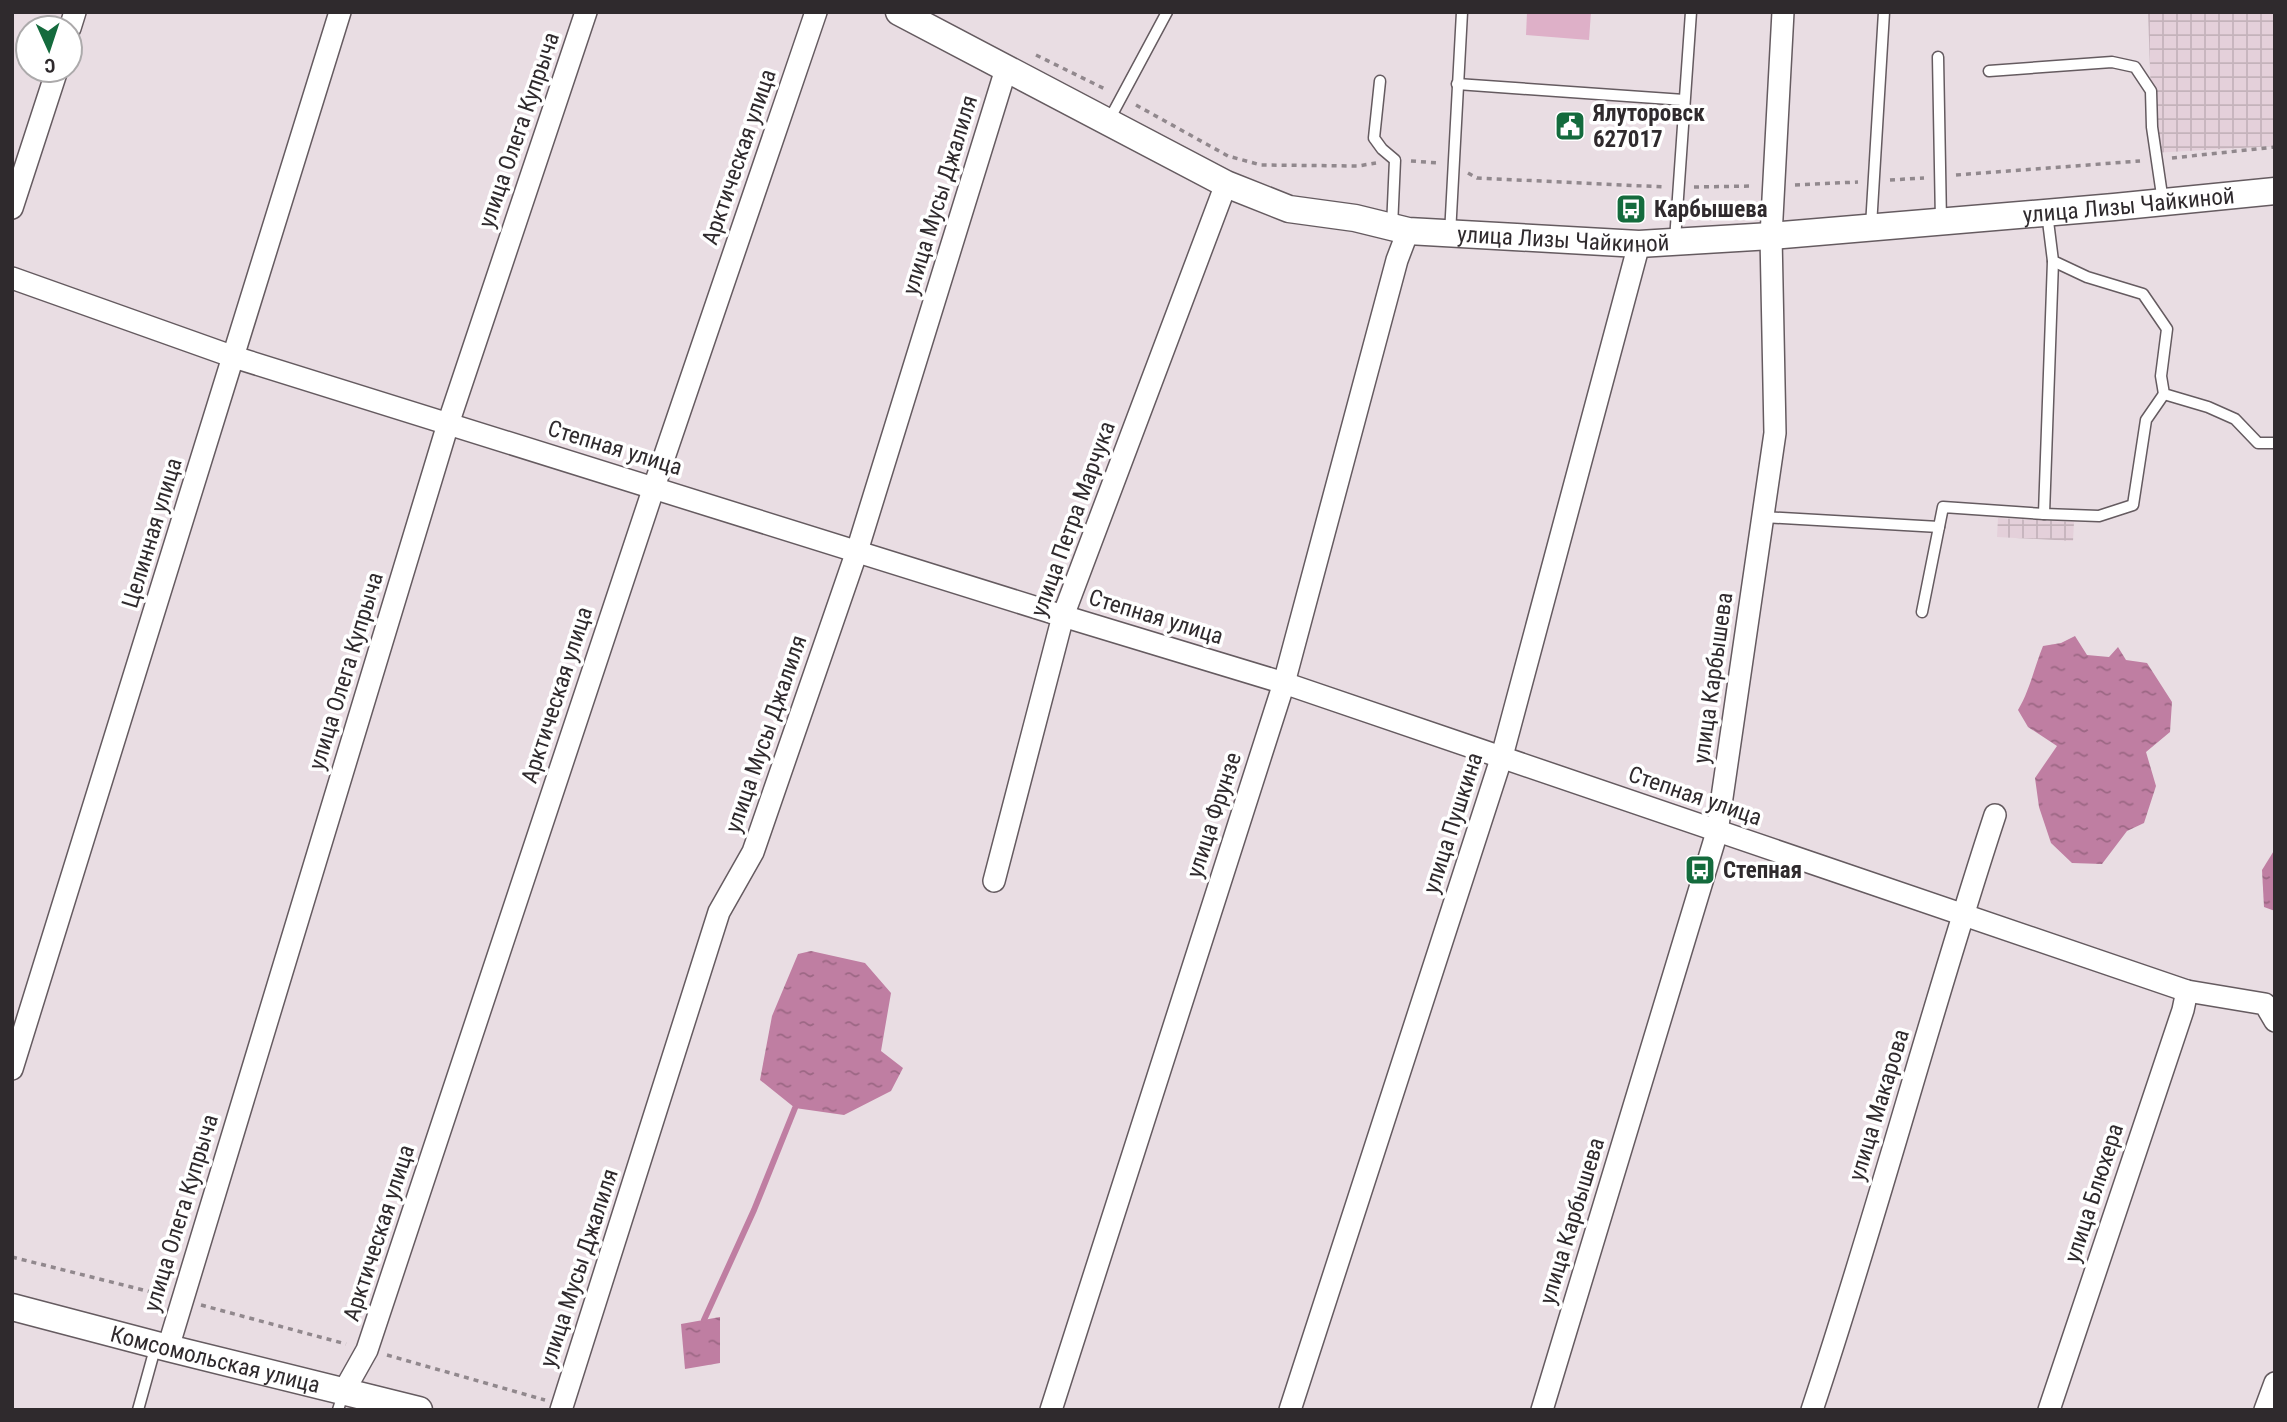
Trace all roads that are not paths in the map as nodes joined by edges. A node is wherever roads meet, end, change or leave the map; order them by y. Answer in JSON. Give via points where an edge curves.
{"nodes":[{"id":1,"x":341,"y":12,"type":"edge"},
{"id":2,"x":586,"y":12,"type":"edge"},
{"id":3,"x":816,"y":12,"type":"edge"},
{"id":4,"x":899,"y":12,"type":"edge"},
{"id":5,"x":1167,"y":12,"type":"edge"},
{"id":6,"x":1462,"y":12,"type":"edge"},
{"id":7,"x":1691,"y":12,"type":"edge"},
{"id":8,"x":1783,"y":12,"type":"edge"},
{"id":9,"x":1884,"y":12,"type":"edge"},
{"id":10,"x":1938,"y":57,"type":"dead end"},
{"id":11,"x":1006,"y":69,"type":"junction"},
{"id":12,"x":1989,"y":71,"type":"dead end"},
{"id":13,"x":1380,"y":81,"type":"dead end"},
{"id":14,"x":52,"y":84,"type":"edge"},
{"id":15,"x":1457,"y":84,"type":"junction"},
{"id":16,"x":1684,"y":100,"type":"junction"},
{"id":17,"x":1108,"y":122,"type":"junction"},
{"id":18,"x":1226,"y":184,"type":"junction"},
{"id":19,"x":2275,"y":191,"type":"edge"},
{"id":20,"x":2163,"y":202,"type":"junction"},
{"id":21,"x":12,"y":208,"type":"edge"},
{"id":22,"x":2047,"y":213,"type":"junction"},
{"id":23,"x":1941,"y":222,"type":"junction"},
{"id":24,"x":1871,"y":228,"type":"junction"},
{"id":25,"x":1400,"y":229,"type":"junction"},
{"id":26,"x":1450,"y":234,"type":"junction"},
{"id":27,"x":1771,"y":236,"type":"junction"},
{"id":28,"x":1674,"y":242,"type":"junction"},
{"id":29,"x":1639,"y":244,"type":"junction"},
{"id":30,"x":2053,"y":261,"type":"junction"},
{"id":31,"x":12,"y":278,"type":"edge"},
{"id":32,"x":234,"y":357,"type":"junction"},
{"id":33,"x":2164,"y":394,"type":"junction"},
{"id":34,"x":448,"y":424,"type":"junction"},
{"id":35,"x":2275,"y":443,"type":"edge"},
{"id":36,"x":654,"y":487,"type":"junction"},
{"id":37,"x":2044,"y":514,"type":"junction"},
{"id":38,"x":1763,"y":517,"type":"junction"},
{"id":39,"x":1939,"y":527,"type":"junction"},
{"id":40,"x":857,"y":551,"type":"junction"},
{"id":41,"x":1922,"y":612,"type":"dead end"},
{"id":42,"x":1063,"y":616,"type":"junction"},
{"id":43,"x":1284,"y":683,"type":"junction"},
{"id":44,"x":1502,"y":756,"type":"junction"},
{"id":45,"x":1995,"y":815,"type":"dead end"},
{"id":46,"x":1717,"y":832,"type":"junction"},
{"id":47,"x":994,"y":881,"type":"dead end"},
{"id":48,"x":1962,"y":915,"type":"junction"},
{"id":49,"x":2187,"y":992,"type":"junction"},
{"id":50,"x":2275,"y":1021,"type":"edge"},
{"id":51,"x":12,"y":1069,"type":"edge"},
{"id":52,"x":12,"y":1307,"type":"edge"},
{"id":53,"x":162,"y":1347,"type":"junction"},
{"id":54,"x":2275,"y":1383,"type":"edge"},
{"id":55,"x":341,"y":1400,"type":"edge"},
{"id":56,"x":562,"y":1407,"type":"edge"},
{"id":57,"x":138,"y":1410,"type":"edge"},
{"id":58,"x":419,"y":1410,"type":"edge"},
{"id":59,"x":1051,"y":1410,"type":"edge"},
{"id":60,"x":1290,"y":1410,"type":"edge"},
{"id":61,"x":1542,"y":1410,"type":"edge"},
{"id":62,"x":1812,"y":1410,"type":"edge"},
{"id":63,"x":2049,"y":1410,"type":"edge"},
{"id":64,"x":2265,"y":1410,"type":"edge"}],
"edges":[{"from":1,"to":32,"type":"street","name":"Целинная улица"},
{"from":2,"to":34,"type":"street","name":"улица Олега Купрыча"},
{"from":3,"to":36,"type":"street","name":"Арктическая улица"},
{"from":4,"to":11,"type":"street","name":"улица Лизы Чайкиной"},
{"from":5,"to":17,"type":"lane"},
{"from":6,"to":15,"type":"lane"},
{"from":7,"to":16,"type":"lane"},
{"from":8,"to":27,"type":"street","name":"улица Карбышева"},
{"from":9,"to":24,"type":"lane"},
{"from":10,"to":23,"type":"lane"},
{"from":11,"to":17,"type":"street","name":"улица Лизы Чайкиной"},
{"from":11,"to":40,"type":"street","name":"улица Мусы Джалиля"},
{"from":12,"to":20,"type":"lane","via":[[2112,62],[2135,67],[2151,91]]},
{"from":13,"to":25,"type":"lane","via":[[1374,138],[1395,160]]},
{"from":14,"to":21,"type":"street"},
{"from":15,"to":16,"type":"lane"},
{"from":15,"to":26,"type":"lane"},
{"from":16,"to":28,"type":"lane"},
{"from":17,"to":18,"type":"street","name":"улица Лизы Чайкиной"},
{"from":18,"to":25,"type":"street","name":"улица Лизы Чайкиной","via":[[1289,209]]},
{"from":18,"to":42,"type":"street","name":"улица Петра Марчука"},
{"from":19,"to":20,"type":"street","name":"улица Лизы Чайкиной"},
{"from":20,"to":22,"type":"street","name":"улица Лизы Чайкиной"},
{"from":22,"to":23,"type":"street","name":"улица Лизы Чайкиной"},
{"from":22,"to":30,"type":"lane"},
{"from":23,"to":24,"type":"street","name":"улица Лизы Чайкиной"},
{"from":24,"to":27,"type":"street","name":"улица Лизы Чайкиной"},
{"from":25,"to":26,"type":"street","name":"улица Лизы Чайкиной"},
{"from":25,"to":43,"type":"street","name":"улица Фрунзе","via":[[1397,260]]},
{"from":26,"to":29,"type":"street","name":"улица Лизы Чайкиной"},
{"from":27,"to":28,"type":"street","name":"улица Лизы Чайкиной"},
{"from":27,"to":38,"type":"street","name":"улица Карбышева","via":[[1775,433]]},
{"from":28,"to":29,"type":"street","name":"улица Лизы Чайкиной"},
{"from":29,"to":44,"type":"street","name":"улица Пушкина"},
{"from":30,"to":33,"type":"lane","via":[[2143,294],[2167,328],[2161,376]]},
{"from":30,"to":37,"type":"lane"},
{"from":31,"to":32,"type":"street","name":"Степная улица"},
{"from":32,"to":34,"type":"street","name":"Степная улица"},
{"from":32,"to":51,"type":"street","name":"Целинная улица"},
{"from":33,"to":35,"type":"lane","via":[[2235,419],[2258,443]]},
{"from":33,"to":37,"type":"lane","via":[[2146,420],[2133,505],[2099,516]]},
{"from":34,"to":36,"type":"street","name":"Степная улица"},
{"from":34,"to":53,"type":"street","name":"улица Олега Купрыча","via":[[183,1300]]},
{"from":36,"to":40,"type":"street","name":"Степная улица"},
{"from":36,"to":55,"type":"street","name":"Арктическая улица","via":[[367,1350]]},
{"from":37,"to":39,"type":"lane","via":[[1943,507]]},
{"from":38,"to":39,"type":"lane"},
{"from":38,"to":46,"type":"street","name":"улица Карбышева"},
{"from":39,"to":41,"type":"lane"},
{"from":40,"to":42,"type":"street","name":"Степная улица"},
{"from":40,"to":56,"type":"street","name":"улица Мусы Джалиля","via":[[753,852],[719,912]]},
{"from":42,"to":43,"type":"street","name":"Степная улица"},
{"from":42,"to":47,"type":"street","name":"улица Петра Марчука"},
{"from":43,"to":44,"type":"street","name":"Степная улица"},
{"from":43,"to":59,"type":"street","name":"улица Фрунзе"},
{"from":44,"to":46,"type":"street","name":"Степная улица"},
{"from":44,"to":60,"type":"street","name":"улица Пушкина"},
{"from":45,"to":48,"type":"street","name":"улица Макарова"},
{"from":46,"to":48,"type":"street","name":"Степная улица"},
{"from":46,"to":61,"type":"street","name":"улица Карбышева"},
{"from":48,"to":49,"type":"street","name":"Степная улица"},
{"from":48,"to":62,"type":"street","name":"улица Макарова"},
{"from":49,"to":50,"type":"street","name":"Степная улица","via":[[2265,1004]]},
{"from":49,"to":63,"type":"street","name":"улица Блюхера"},
{"from":52,"to":53,"type":"street","name":"Комсомольская улица"},
{"from":53,"to":55,"type":"street","name":"Комсомольская улица"},
{"from":53,"to":57,"type":"lane"},
{"from":54,"to":64,"type":"street"},
{"from":55,"to":58,"type":"street","name":"Комсомольская улица"}]}
